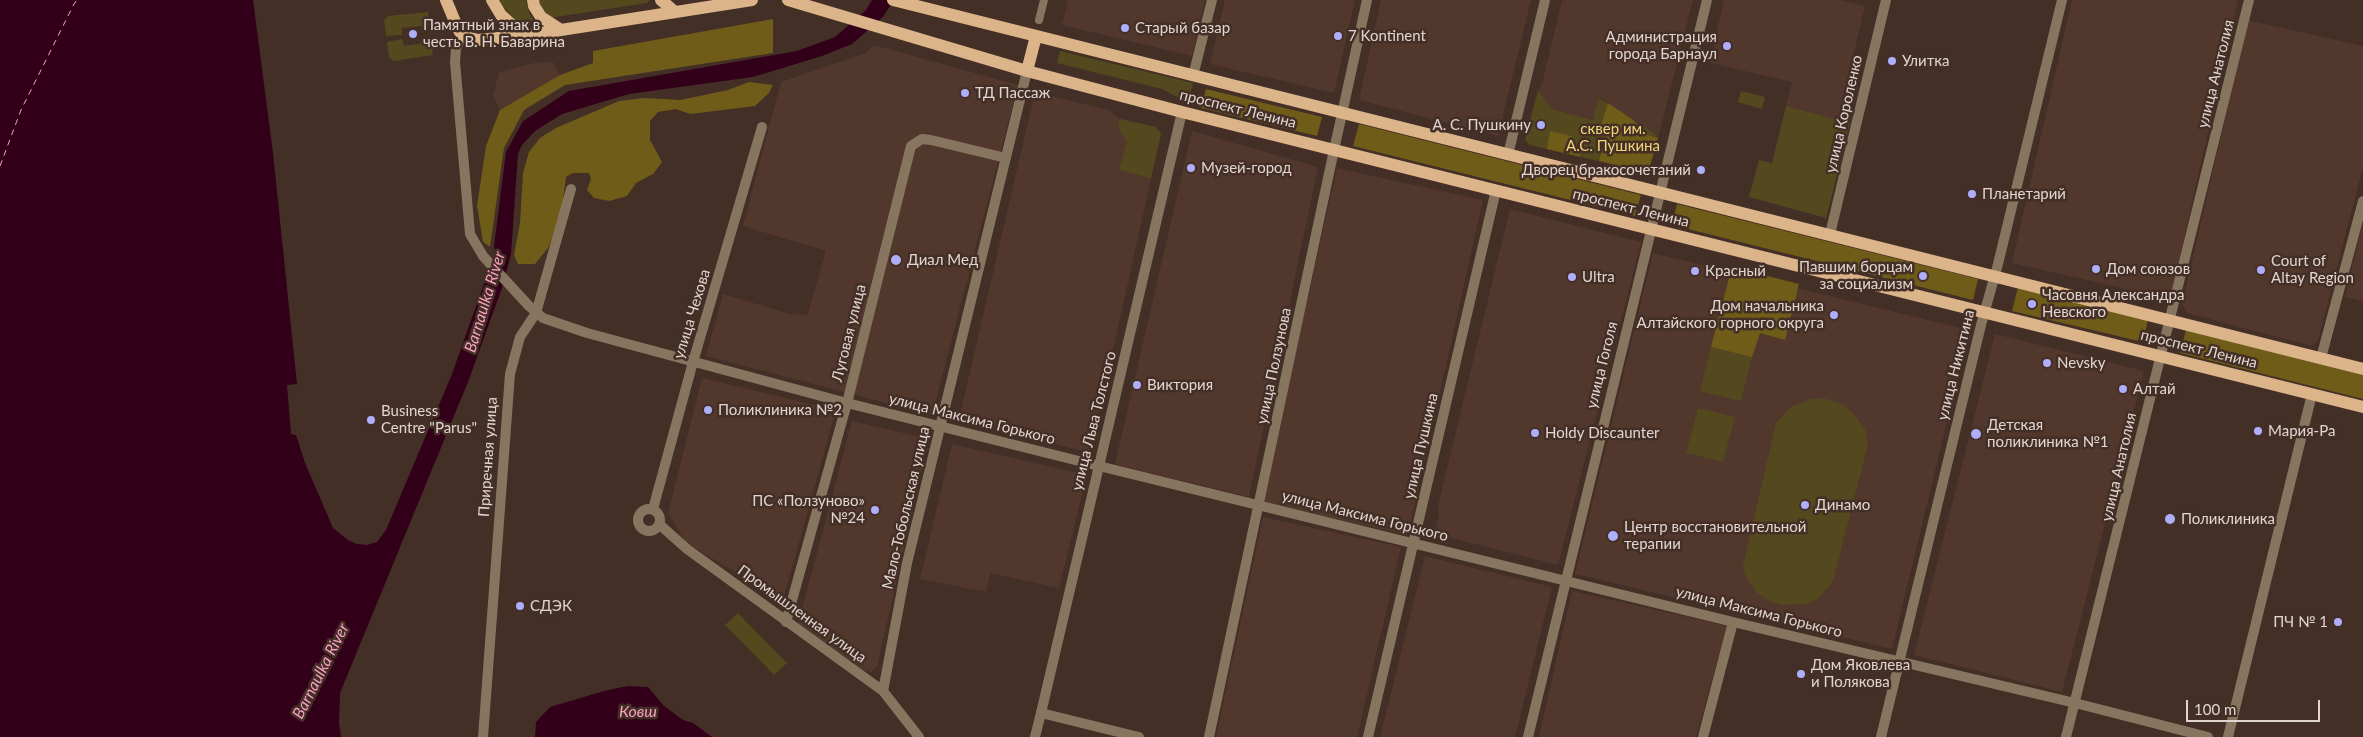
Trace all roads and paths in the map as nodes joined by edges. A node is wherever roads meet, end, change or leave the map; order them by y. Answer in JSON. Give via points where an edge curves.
{"nodes":[{"id":1,"x":446,"y":0,"type":"edge"},
{"id":2,"x":453,"y":0,"type":"edge"},
{"id":3,"x":492,"y":0,"type":"edge"},
{"id":4,"x":533,"y":0,"type":"edge"},
{"id":5,"x":662,"y":0,"type":"edge"},
{"id":6,"x":752,"y":0,"type":"edge"},
{"id":7,"x":788,"y":0,"type":"edge"},
{"id":8,"x":893,"y":0,"type":"edge"},
{"id":9,"x":1044,"y":0,"type":"edge"},
{"id":10,"x":1212,"y":0,"type":"edge"},
{"id":11,"x":1367,"y":0,"type":"edge"},
{"id":12,"x":1546,"y":0,"type":"edge"},
{"id":13,"x":1707,"y":0,"type":"edge"},
{"id":14,"x":1886,"y":0,"type":"edge"},
{"id":15,"x":2062,"y":0,"type":"edge"},
{"id":16,"x":2249,"y":0,"type":"edge"},
{"id":17,"x":675,"y":12,"type":"junction"},
{"id":18,"x":455,"y":19,"type":"junction"},
{"id":19,"x":1039,"y":20,"type":"dead end"},
{"id":20,"x":560,"y":30,"type":"junction"},
{"id":21,"x":529,"y":35,"type":"junction"},
{"id":22,"x":463,"y":36,"type":"junction"},
{"id":23,"x":1036,"y":36,"type":"junction"},
{"id":24,"x":1027,"y":71,"type":"junction"},
{"id":25,"x":1193,"y":76,"type":"junction"},
{"id":26,"x":1182,"y":112,"type":"junction"},
{"id":27,"x":1342,"y":114,"type":"junction"},
{"id":28,"x":762,"y":127,"type":"dead end"},
{"id":29,"x":1334,"y":150,"type":"junction"},
{"id":30,"x":1508,"y":155,"type":"junction"},
{"id":31,"x":1006,"y":158,"type":"junction"},
{"id":32,"x":571,"y":190,"type":"dead end"},
{"id":33,"x":1496,"y":190,"type":"junction"},
{"id":34,"x":1659,"y":192,"type":"junction"},
{"id":35,"x":2363,"y":201,"type":"edge"},
{"id":36,"x":1650,"y":230,"type":"junction"},
{"id":37,"x":1830,"y":234,"type":"junction"},
{"id":38,"x":1994,"y":276,"type":"junction"},
{"id":39,"x":1984,"y":312,"type":"junction"},
{"id":40,"x":536,"y":313,"type":"junction"},
{"id":41,"x":2171,"y":320,"type":"junction"},
{"id":42,"x":2162,"y":357,"type":"junction"},
{"id":43,"x":2322,"y":358,"type":"junction"},
{"id":44,"x":693,"y":362,"type":"junction"},
{"id":45,"x":2363,"y":369,"type":"edge"},
{"id":46,"x":2312,"y":394,"type":"junction"},
{"id":47,"x":847,"y":403,"type":"junction"},
{"id":48,"x":2363,"y":407,"type":"edge"},
{"id":49,"x":941,"y":426,"type":"junction"},
{"id":50,"x":1098,"y":466,"type":"junction"},
{"id":51,"x":1260,"y":506,"type":"junction"},
{"id":52,"x":653,"y":509,"type":"junction"},
{"id":53,"x":659,"y":524,"type":"junction"},
{"id":54,"x":1414,"y":544,"type":"junction"},
{"id":55,"x":1567,"y":580,"type":"junction"},
{"id":56,"x":786,"y":622,"type":"junction"},
{"id":57,"x":1734,"y":622,"type":"junction"},
{"id":58,"x":1900,"y":661,"type":"junction"},
{"id":59,"x":883,"y":691,"type":"junction"},
{"id":60,"x":2075,"y":703,"type":"junction"},
{"id":61,"x":1041,"y":713,"type":"junction"},
{"id":62,"x":483,"y":737,"type":"edge"},
{"id":63,"x":919,"y":737,"type":"edge"},
{"id":64,"x":1035,"y":737,"type":"edge"},
{"id":65,"x":1139,"y":737,"type":"edge"},
{"id":66,"x":1209,"y":737,"type":"edge"},
{"id":67,"x":1368,"y":737,"type":"edge"},
{"id":68,"x":1528,"y":737,"type":"edge"},
{"id":69,"x":1703,"y":737,"type":"edge"},
{"id":70,"x":1881,"y":737,"type":"edge"},
{"id":71,"x":2066,"y":737,"type":"edge"},
{"id":72,"x":2208,"y":737,"type":"edge"},
{"id":73,"x":2228,"y":737,"type":"edge"}],
"edges":[{"from":1,"to":18,"type":"main road"},
{"from":2,"to":18,"type":"main road"},
{"from":3,"to":21,"type":"main road","via":[[513,26]]},
{"from":4,"to":20,"type":"main road","via":[[541,17]]},
{"from":5,"to":17,"type":"main road"},
{"from":6,"to":17,"type":"main road"},
{"from":7,"to":24,"type":"main road","name":"проспект Ленина"},
{"from":8,"to":23,"type":"main road","name":"проспект Ленина"},
{"from":9,"to":19,"type":"street"},
{"from":10,"to":25,"type":"street"},
{"from":11,"to":27,"type":"street","name":"улица Ползунова"},
{"from":12,"to":30,"type":"street"},
{"from":13,"to":34,"type":"street","name":"улица Гоголя"},
{"from":14,"to":37,"type":"street","name":"улица Короленко"},
{"from":15,"to":38,"type":"street","name":"улица Никитина"},
{"from":16,"to":41,"type":"street","name":"улица Анатолия"},
{"from":17,"to":20,"type":"main road"},
{"from":18,"to":22,"type":"main road"},
{"from":20,"to":21,"type":"main road"},
{"from":21,"to":22,"type":"main road","via":[[478,40]]},
{"from":22,"to":40,"type":"street","name":"улица Максима Горького","via":[[456,48],[455,62],[470,234],[483,256]]},
{"from":23,"to":24,"type":"main road"},
{"from":23,"to":25,"type":"main road","name":"проспект Ленина"},
{"from":24,"to":26,"type":"main road","name":"проспект Ленина"},
{"from":24,"to":31,"type":"street","name":"Мало-Тобольская улица"},
{"from":25,"to":27,"type":"main road","name":"проспект Ленина"},
{"from":26,"to":29,"type":"main road","name":"проспект Ленина"},
{"from":26,"to":50,"type":"street","name":"улица Льва Толстого"},
{"from":27,"to":29,"type":"street","name":"улица Ползунова"},
{"from":27,"to":30,"type":"main road","name":"проспект Ленина"},
{"from":28,"to":44,"type":"street","name":"улица Чехова"},
{"from":29,"to":33,"type":"main road","name":"проспект Ленина"},
{"from":29,"to":51,"type":"street","name":"улица Ползунова"},
{"from":30,"to":34,"type":"main road","name":"проспект Ленина"},
{"from":31,"to":47,"type":"street","name":"Луговая улица","via":[[931,140],[922,139],[911,146]]},
{"from":31,"to":49,"type":"street","name":"Мало-Тобольская улица"},
{"from":32,"to":40,"type":"street","name":"Приречная улица"},
{"from":33,"to":36,"type":"main road","name":"проспект Ленина"},
{"from":33,"to":54,"type":"street","name":"улица Пушкина"},
{"from":34,"to":36,"type":"street","name":"улица Гоголя"},
{"from":34,"to":37,"type":"main road","name":"проспект Ленина"},
{"from":35,"to":43,"type":"street"},
{"from":36,"to":39,"type":"main road","name":"проспект Ленина"},
{"from":36,"to":55,"type":"street","name":"улица Гоголя"},
{"from":37,"to":38,"type":"main road","name":"проспект Ленина"},
{"from":38,"to":39,"type":"street","name":"улица Никитина"},
{"from":38,"to":41,"type":"main road","name":"проспект Ленина"},
{"from":39,"to":42,"type":"main road","name":"проспект Ленина"},
{"from":39,"to":58,"type":"street","name":"улица Никитина"},
{"from":40,"to":44,"type":"street","name":"улица Максима Горького","via":[[561,326]]},
{"from":40,"to":62,"type":"street","name":"Приречная улица","via":[[520,338],[510,374]]},
{"from":41,"to":42,"type":"street","name":"улица Анатолия"},
{"from":41,"to":43,"type":"main road","name":"проспект Ленина"},
{"from":42,"to":46,"type":"main road","name":"проспект Ленина"},
{"from":42,"to":60,"type":"street","name":"улица Анатолия"},
{"from":43,"to":45,"type":"main road","name":"проспект Ленина"},
{"from":44,"to":47,"type":"street","name":"улица Максима Горького"},
{"from":44,"to":52,"type":"street","name":"улица Чехова"},
{"from":46,"to":48,"type":"main road","name":"проспект Ленина"},
{"from":46,"to":73,"type":"street"},
{"from":47,"to":49,"type":"street","name":"улица Максима Горького"},
{"from":47,"to":56,"type":"street","name":"Луговая улица"},
{"from":49,"to":50,"type":"street","name":"улица Максима Горького"},
{"from":49,"to":59,"type":"street","name":"Мало-Тобольская улица","via":[[907,563]]},
{"from":50,"to":51,"type":"street","name":"улица Максима Горького"},
{"from":50,"to":61,"type":"street","name":"улица Льва Толстого"},
{"from":51,"to":54,"type":"street","name":"улица Максима Горького"},
{"from":51,"to":66,"type":"street","name":"улица Ползунова"},
{"from":52,"to":53,"type":"street","via":[[659,516]]},
{"from":52,"to":53,"type":"street","via":[[640,513],[639,524],[649,530]]},
{"from":53,"to":56,"type":"street","name":"Промышленная улица","via":[[687,549]]},
{"from":54,"to":55,"type":"street","name":"улица Максима Горького"},
{"from":54,"to":67,"type":"street","name":"улица Пушкина"},
{"from":55,"to":57,"type":"street","name":"улица Максима Горького"},
{"from":55,"to":68,"type":"street","name":"улица Гоголя"},
{"from":56,"to":59,"type":"street","name":"Промышленная улица"},
{"from":57,"to":58,"type":"street","name":"улица Максима Горького"},
{"from":57,"to":69,"type":"street"},
{"from":58,"to":60,"type":"street","name":"улица Максима Горького"},
{"from":58,"to":70,"type":"street","name":"улица Никитина"},
{"from":59,"to":63,"type":"street","name":"Промышленная улица"},
{"from":60,"to":71,"type":"street","name":"улица Анатолия"},
{"from":60,"to":72,"type":"street","name":"улица Максима Горького"},
{"from":61,"to":64,"type":"street","name":"улица Льва Толстого"},
{"from":61,"to":65,"type":"street"}]}
